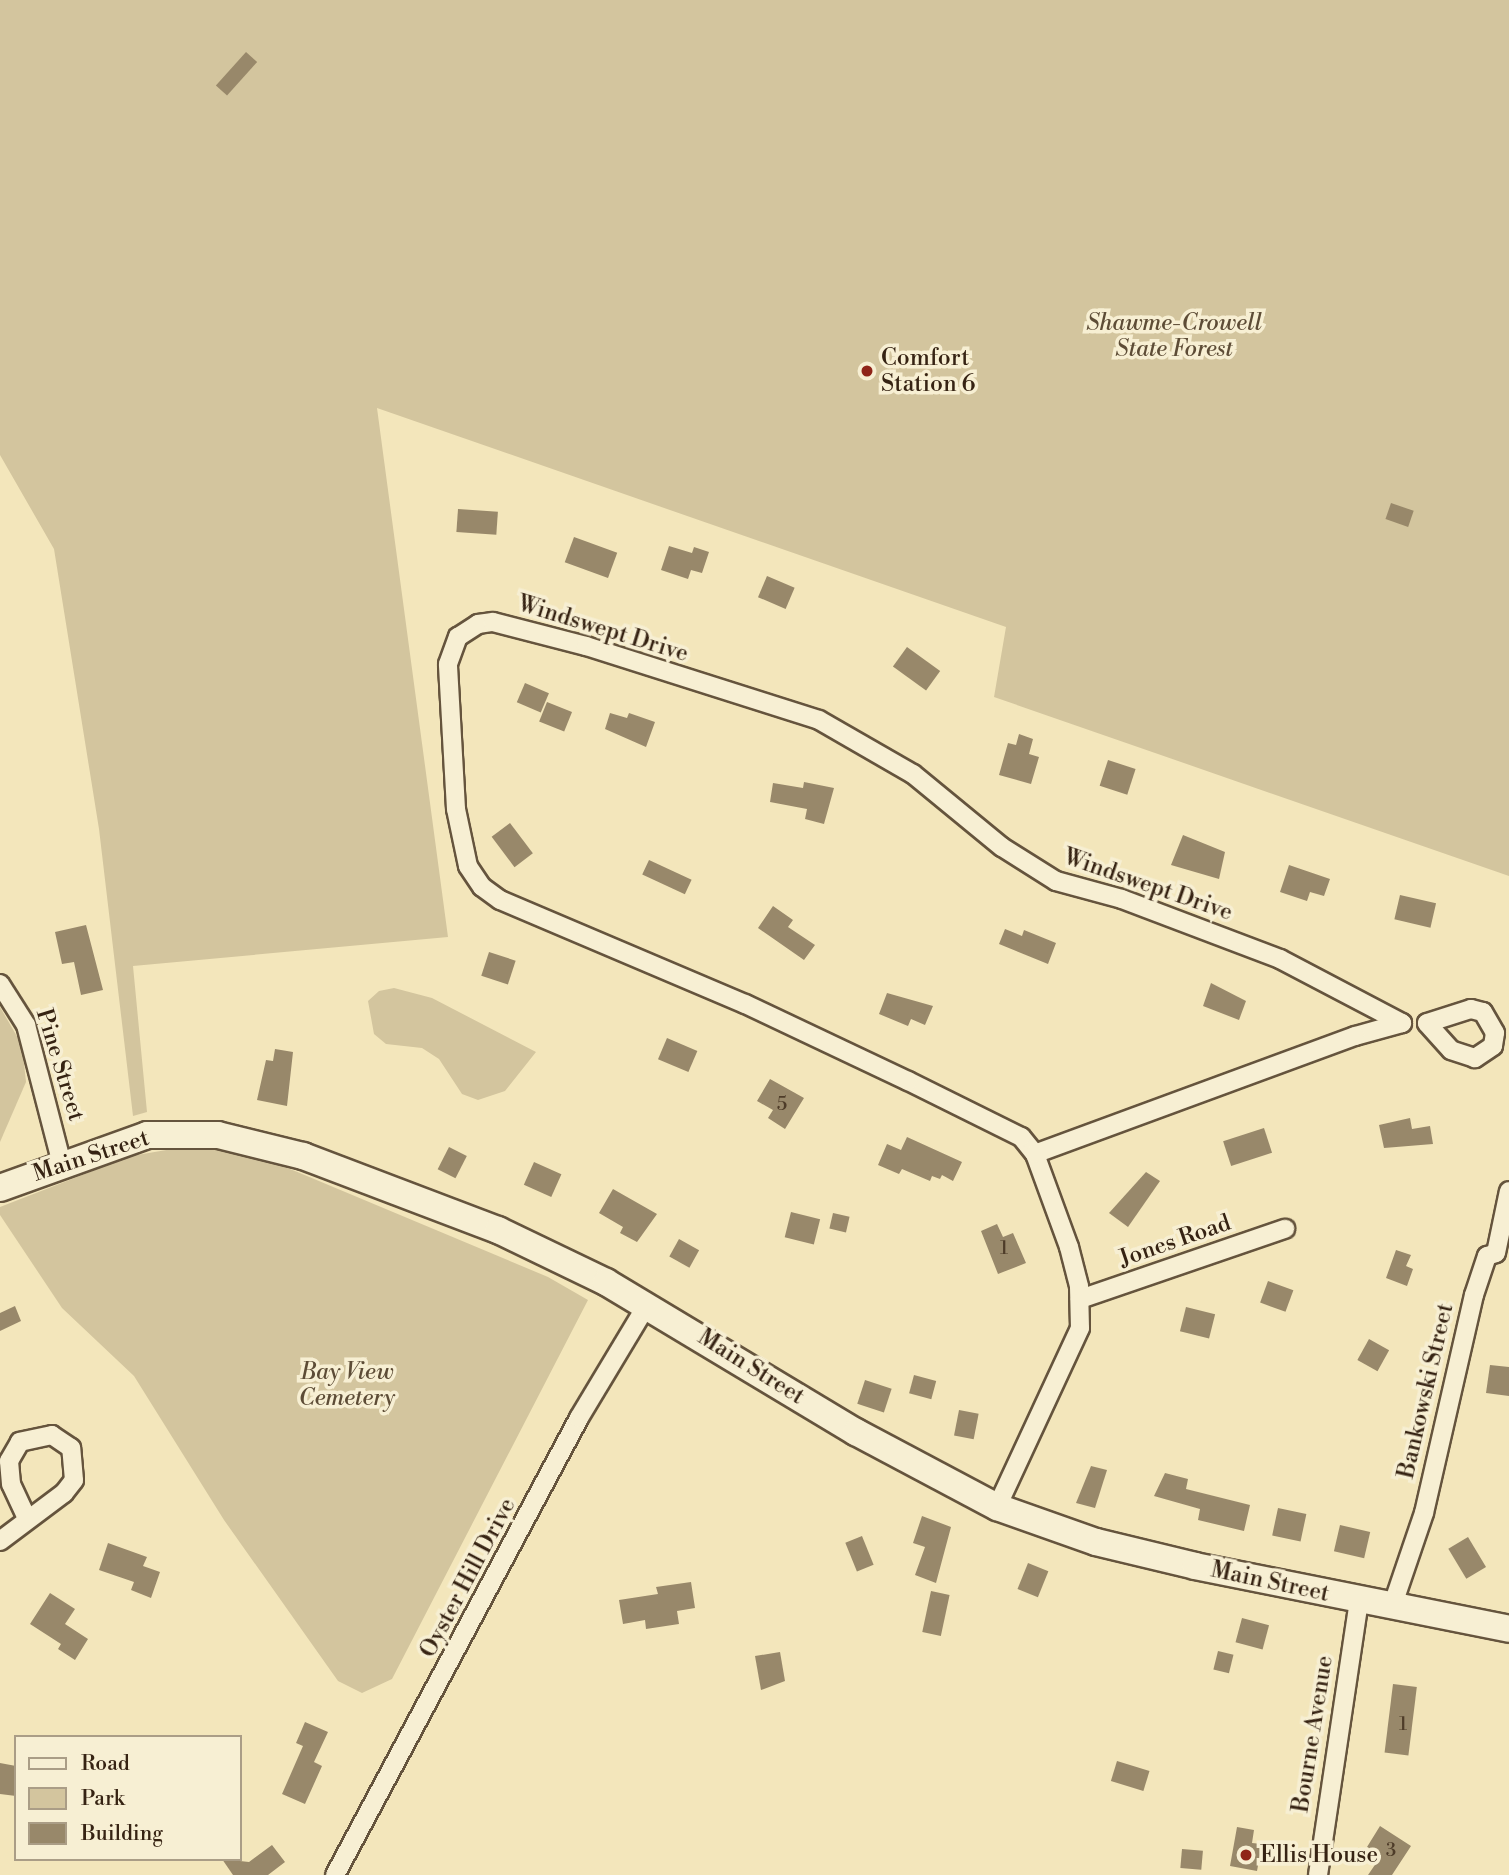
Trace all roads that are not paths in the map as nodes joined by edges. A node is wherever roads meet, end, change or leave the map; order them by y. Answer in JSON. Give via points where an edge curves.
{"nodes":[{"id":1,"x":0,"y":984,"type":"edge"},
{"id":2,"x":1402,"y":1023,"type":"junction"},
{"id":3,"x":1427,"y":1023,"type":"dead end"},
{"id":4,"x":1035,"y":1154,"type":"junction"},
{"id":5,"x":62,"y":1164,"type":"junction"},
{"id":6,"x":0,"y":1188,"type":"edge"},
{"id":7,"x":1509,"y":1191,"type":"edge"},
{"id":8,"x":1285,"y":1229,"type":"dead end"},
{"id":9,"x":1503,"y":1251,"type":"edge"},
{"id":10,"x":1080,"y":1299,"type":"junction"},
{"id":11,"x":647,"y":1305,"type":"junction"},
{"id":12,"x":997,"y":1507,"type":"junction"},
{"id":13,"x":26,"y":1519,"type":"junction"},
{"id":14,"x":0,"y":1541,"type":"edge"},
{"id":15,"x":1359,"y":1600,"type":"junction"},
{"id":16,"x":1392,"y":1607,"type":"junction"},
{"id":17,"x":1509,"y":1629,"type":"edge"},
{"id":18,"x":335,"y":1875,"type":"edge"},
{"id":19,"x":1318,"y":1875,"type":"edge"}],
"edges":[{"from":1,"to":5,"type":"street","name":"Pine Street","via":[[26,1025]]},
{"from":2,"to":3,"type":"street","name":"Windswept Drive"},
{"from":2,"to":4,"type":"street","name":"Windswept Drive","via":[[1354,1035]]},
{"from":2,"to":4,"type":"street","name":"Windswept Drive","via":[[1280,959],[1122,899],[1056,881],[1002,847],[913,774],[819,720],[586,646],[493,622],[478,624],[458,636],[448,664],[456,809],[468,866],[482,887],[500,900],[745,1004],[908,1081],[1021,1138]]},
{"from":4,"to":10,"type":"street","name":"Windswept Drive","via":[[1069,1247]]},
{"from":5,"to":6,"type":"main road","name":"Main Street"},
{"from":5,"to":11,"type":"main road","name":"Main Street","via":[[147,1135],[218,1135],[256,1143],[303,1156],[498,1230]]},
{"from":7,"to":9,"type":"street","name":"Bankowski Street"},
{"from":8,"to":10,"type":"street","name":"Jones Road"},
{"from":9,"to":16,"type":"street","name":"Bankowski Street","via":[[1487,1256],[1474,1294],[1424,1513]]},
{"from":10,"to":12,"type":"street","name":"Windswept Drive","via":[[1080,1328]]},
{"from":11,"to":12,"type":"main road","name":"Main Street","via":[[856,1432]]},
{"from":11,"to":18,"type":"street","name":"Oyster Hill Drive","via":[[579,1418]]},
{"from":12,"to":15,"type":"main road","name":"Main Street","via":[[1096,1542]]},
{"from":13,"to":13,"type":"street","via":[[11,1484],[9,1461],[20,1442],[52,1435],[71,1448],[74,1480]]},
{"from":13,"to":14,"type":"street"},
{"from":15,"to":16,"type":"main road","name":"Main Street"},
{"from":15,"to":19,"type":"street","name":"Bourne Avenue"},
{"from":16,"to":17,"type":"main road","name":"Main Street"}]}
